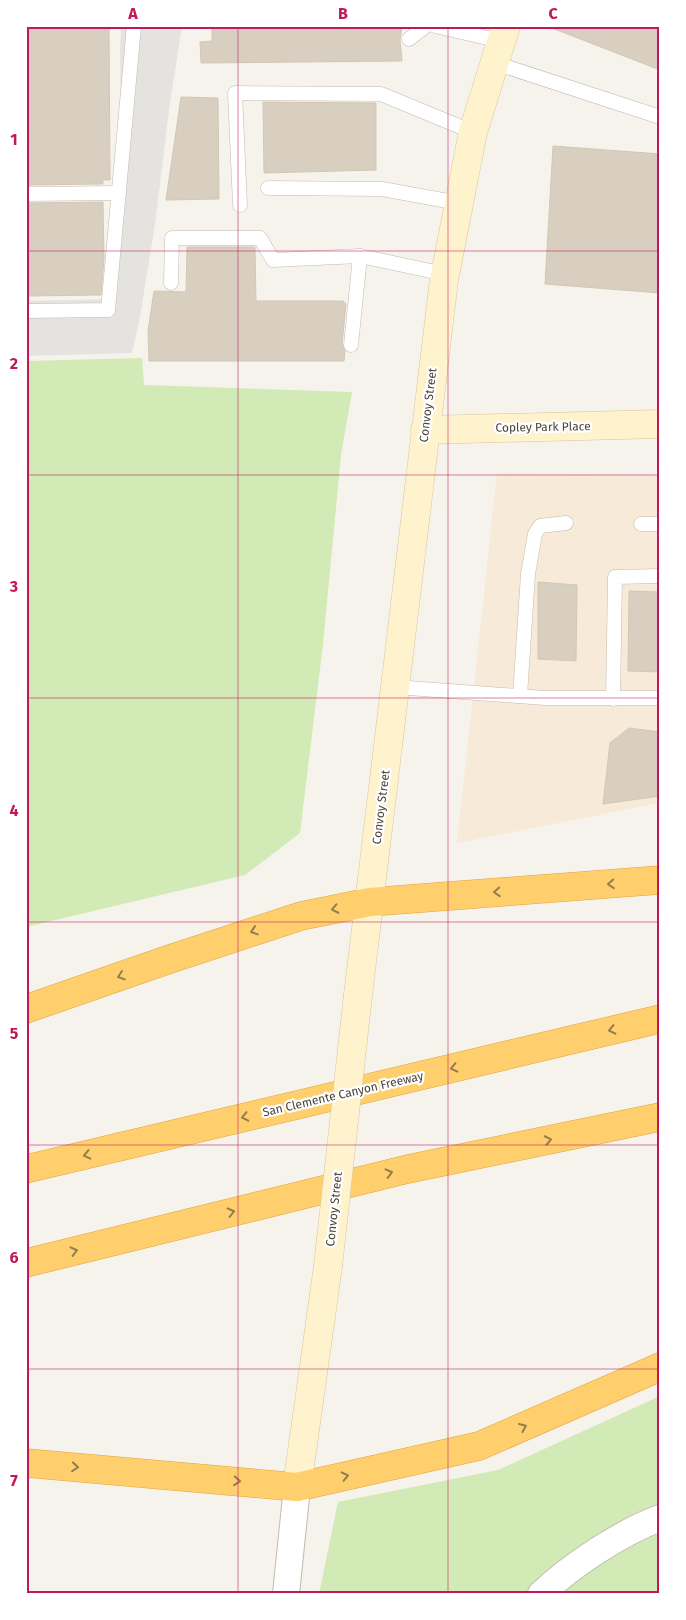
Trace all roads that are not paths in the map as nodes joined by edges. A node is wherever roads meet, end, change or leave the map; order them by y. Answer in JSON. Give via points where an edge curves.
{"nodes":[{"id":1,"x":134,"y":26,"type":"edge"},
{"id":2,"x":426,"y":26,"type":"edge"},
{"id":3,"x":435,"y":26,"type":"edge"},
{"id":4,"x":409,"y":39,"type":"dead end"},
{"id":5,"x":500,"y":43,"type":"edge"},
{"id":6,"x":660,"y":117,"type":"edge"},
{"id":7,"x":473,"y":132,"type":"junction"},
{"id":8,"x":268,"y":188,"type":"dead end"},
{"id":9,"x":119,"y":192,"type":"junction"},
{"id":10,"x":26,"y":194,"type":"edge"},
{"id":11,"x":459,"y":203,"type":"junction"},
{"id":12,"x":240,"y":205,"type":"dead end"},
{"id":13,"x":360,"y":256,"type":"junction"},
{"id":14,"x":445,"y":274,"type":"junction"},
{"id":15,"x":171,"y":283,"type":"dead end"},
{"id":16,"x":26,"y":311,"type":"edge"},
{"id":17,"x":351,"y":345,"type":"dead end"},
{"id":18,"x":660,"y":424,"type":"edge"},
{"id":19,"x":425,"y":430,"type":"junction"},
{"id":20,"x":566,"y":523,"type":"dead end"},
{"id":21,"x":641,"y":524,"type":"dead end"},
{"id":22,"x":660,"y":524,"type":"edge"},
{"id":23,"x":660,"y":576,"type":"edge"},
{"id":24,"x":395,"y":687,"type":"junction"},
{"id":25,"x":520,"y":696,"type":"junction"},
{"id":26,"x":660,"y":698,"type":"edge"},
{"id":27,"x":613,"y":699,"type":"junction"},
{"id":28,"x":660,"y":880,"type":"edge"},
{"id":29,"x":370,"y":902,"type":"junction"},
{"id":30,"x":26,"y":1009,"type":"edge"},
{"id":31,"x":660,"y":1019,"type":"edge"},
{"id":32,"x":660,"y":1117,"type":"edge"},
{"id":33,"x":26,"y":1169,"type":"edge"},
{"id":34,"x":26,"y":1263,"type":"edge"},
{"id":35,"x":660,"y":1367,"type":"edge"},
{"id":36,"x":26,"y":1462,"type":"edge"},
{"id":37,"x":297,"y":1487,"type":"junction"},
{"id":38,"x":660,"y":1518,"type":"edge"},
{"id":39,"x":286,"y":1594,"type":"edge"},
{"id":40,"x":541,"y":1594,"type":"edge"}],
"edges":[{"from":1,"to":9,"type":"lane"},
{"from":2,"to":4,"type":"lane"},
{"from":3,"to":5,"type":"lane"},
{"from":5,"to":6,"type":"lane"},
{"from":5,"to":7,"type":"main road","name":"Convoy Street"},
{"from":7,"to":11,"type":"main road","name":"Convoy Street"},
{"from":7,"to":12,"type":"lane","via":[[381,94],[235,94]]},
{"from":8,"to":11,"type":"lane","via":[[382,189]]},
{"from":9,"to":10,"type":"lane"},
{"from":9,"to":16,"type":"lane","via":[[108,310]]},
{"from":11,"to":14,"type":"main road","name":"Convoy Street"},
{"from":13,"to":14,"type":"lane"},
{"from":13,"to":15,"type":"lane","via":[[273,260],[260,238],[172,238]]},
{"from":13,"to":17,"type":"lane"},
{"from":14,"to":19,"type":"main road","name":"Convoy Street"},
{"from":18,"to":19,"type":"main road","name":"Copley Park Place"},
{"from":19,"to":24,"type":"main road","name":"Convoy Street"},
{"from":20,"to":25,"type":"lane","via":[[540,526],[535,534],[528,574]]},
{"from":21,"to":22,"type":"lane"},
{"from":23,"to":27,"type":"lane","via":[[615,577]]},
{"from":24,"to":25,"type":"lane"},
{"from":24,"to":29,"type":"main road","name":"Convoy Street"},
{"from":25,"to":27,"type":"lane"},
{"from":26,"to":27,"type":"lane"},
{"from":28,"to":29,"type":"highway","one_way":true},
{"from":29,"to":30,"type":"highway","one_way":true,"via":[[301,916]]},
{"from":29,"to":37,"type":"main road","name":"Convoy Street","bridge":true,"via":[[328,1266]]},
{"from":31,"to":33,"type":"highway","name":"San Clemente Canyon Freeway","one_way":true},
{"from":34,"to":32,"type":"highway","one_way":true,"via":[[408,1168]]},
{"from":37,"to":35,"type":"highway","one_way":true,"via":[[479,1446]]},
{"from":36,"to":37,"type":"highway","one_way":true},
{"from":37,"to":39,"type":"street","name":"Convoy Street"},
{"from":38,"to":40,"type":"street","via":[[639,1526],[562,1574]]}]}
